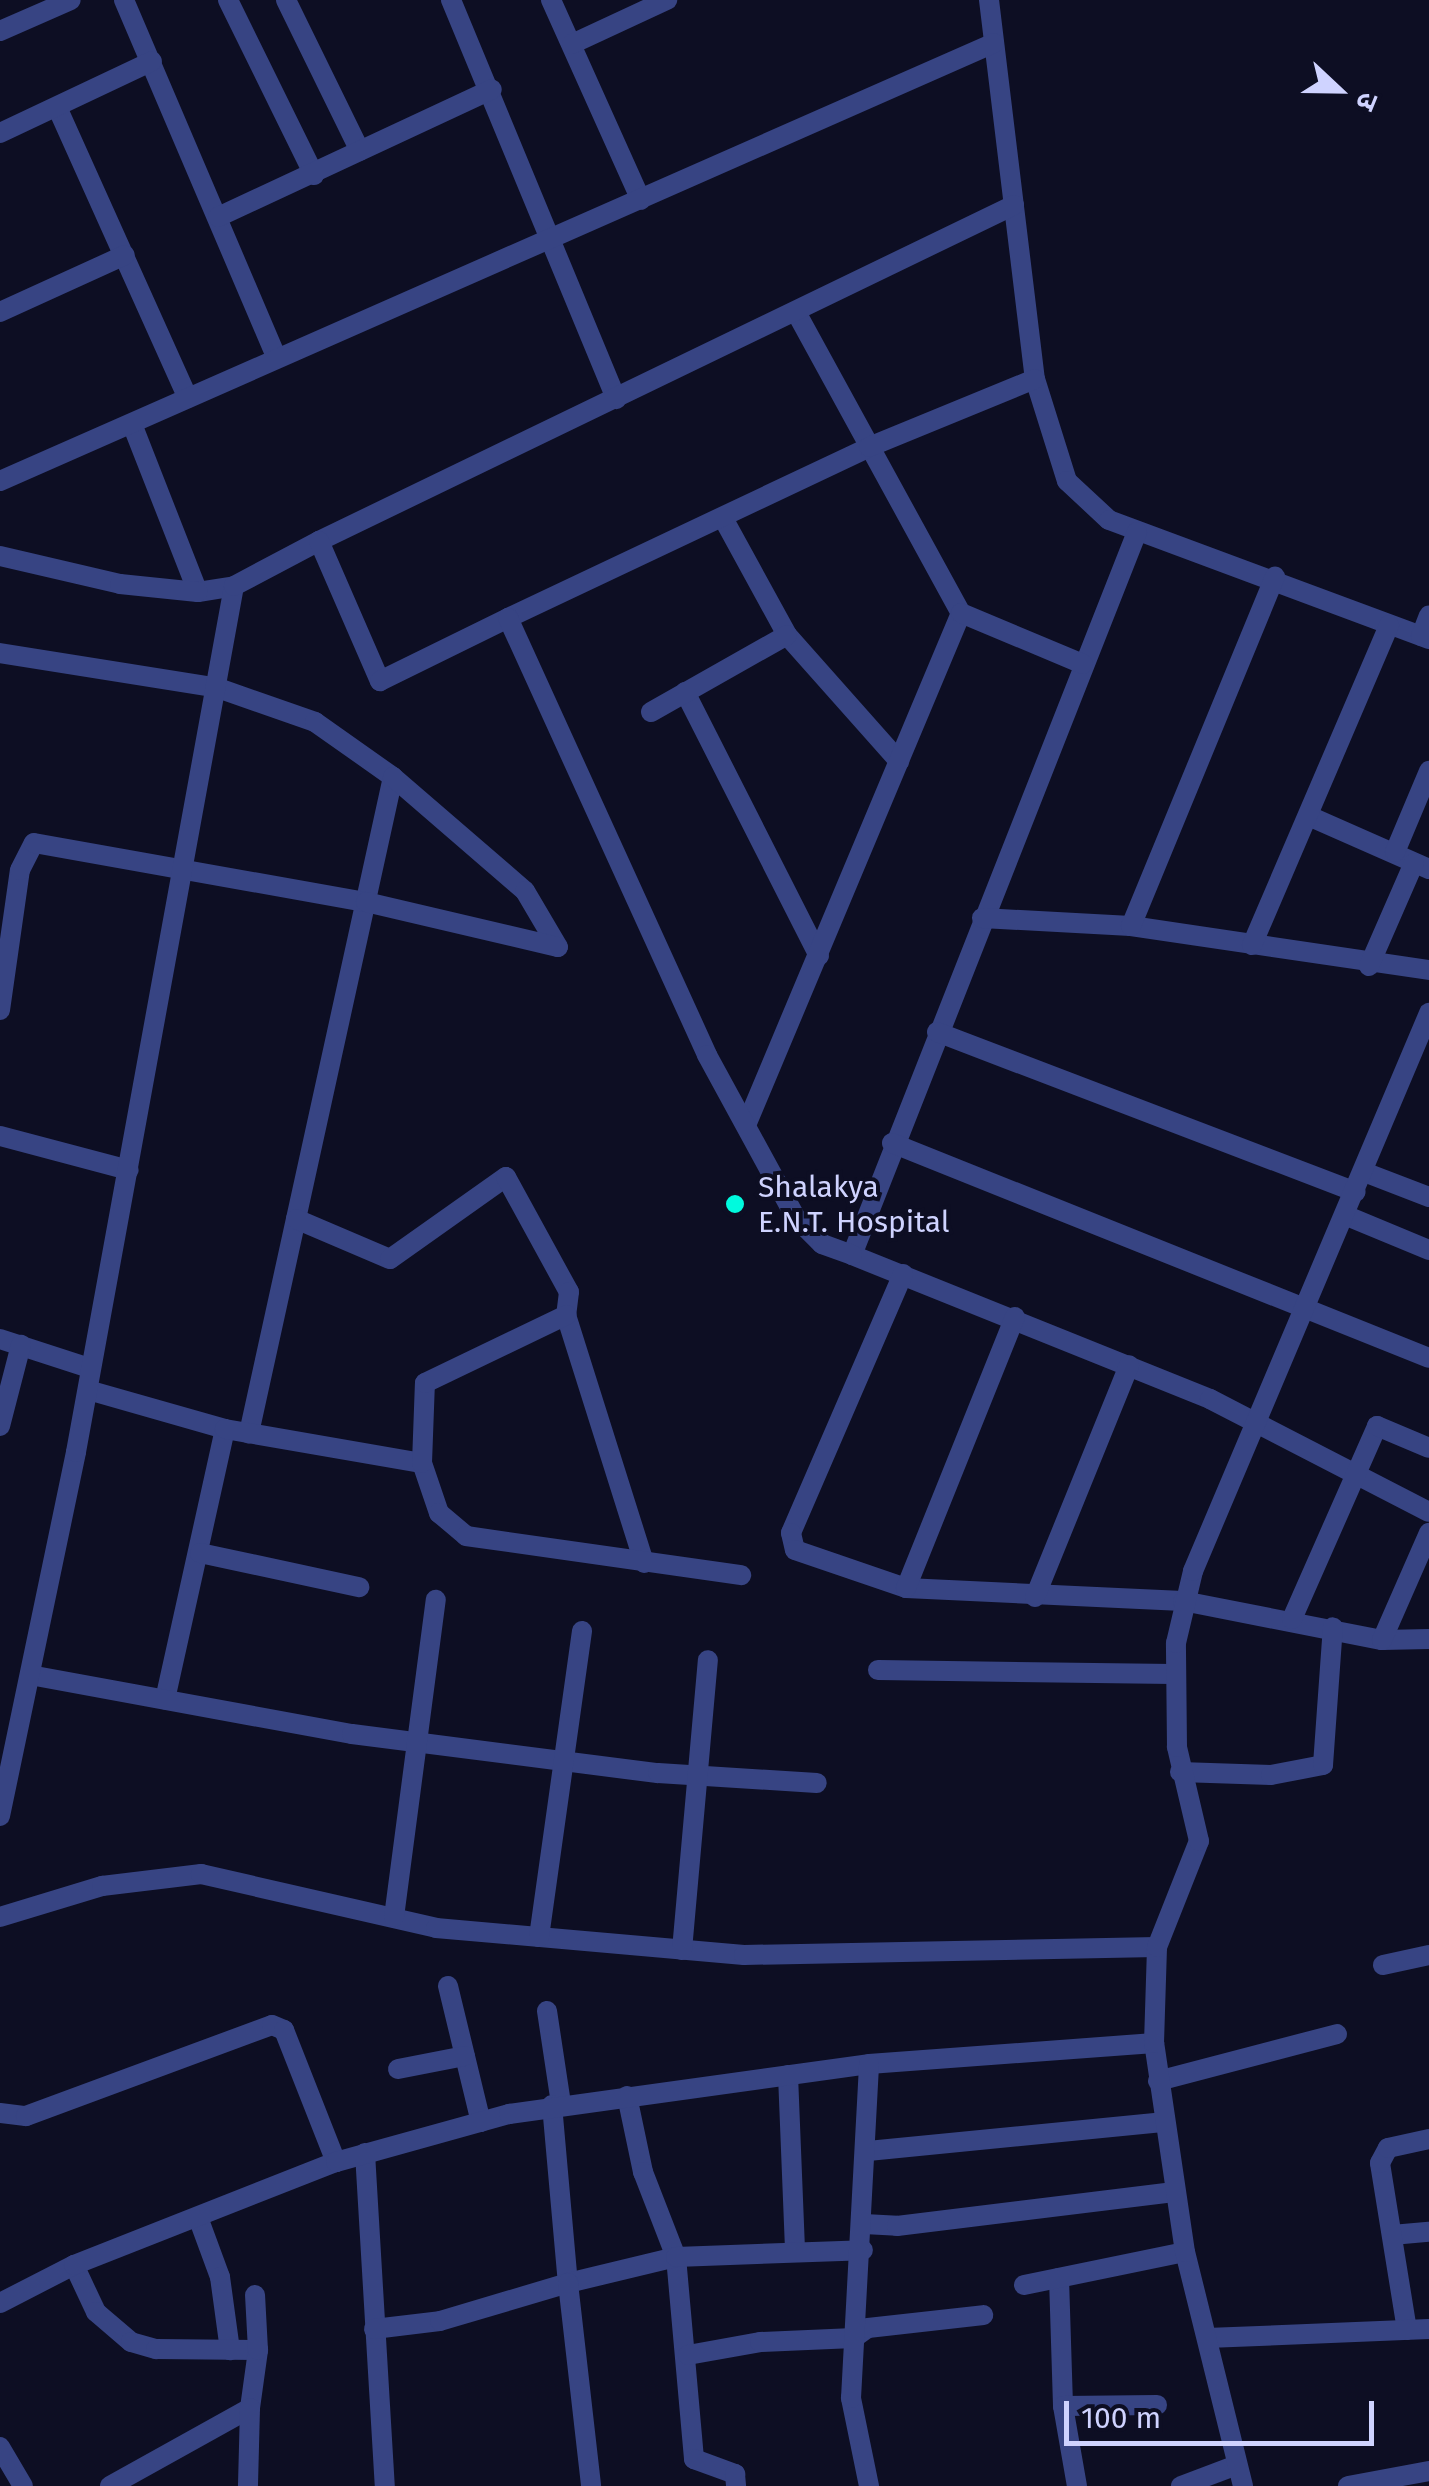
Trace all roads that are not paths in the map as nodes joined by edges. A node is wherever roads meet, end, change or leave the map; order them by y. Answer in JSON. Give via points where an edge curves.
{"nodes":[{"id":1,"x":71,"y":0,"type":"edge"},
{"id":2,"x":150,"y":0,"type":"edge"},
{"id":3,"x":228,"y":0,"type":"edge"},
{"id":4,"x":286,"y":0,"type":"edge"},
{"id":5,"x":451,"y":0,"type":"edge"},
{"id":6,"x":551,"y":0,"type":"edge"},
{"id":7,"x":666,"y":0,"type":"edge"},
{"id":8,"x":989,"y":0,"type":"edge"},
{"id":9,"x":128,"y":5,"type":"edge"},
{"id":10,"x":22,"y":10,"type":"edge"},
{"id":11,"x":0,"y":30,"type":"edge"},
{"id":12,"x":994,"y":42,"type":"junction"},
{"id":13,"x":572,"y":44,"type":"junction"},
{"id":14,"x":152,"y":61,"type":"junction"},
{"id":15,"x":492,"y":89,"type":"junction"},
{"id":16,"x":57,"y":107,"type":"junction"},
{"id":17,"x":0,"y":134,"type":"edge"},
{"id":18,"x":360,"y":151,"type":"junction"},
{"id":19,"x":314,"y":174,"type":"junction"},
{"id":20,"x":641,"y":200,"type":"junction"},
{"id":21,"x":1014,"y":204,"type":"junction"},
{"id":22,"x":218,"y":217,"type":"junction"},
{"id":23,"x":546,"y":241,"type":"junction"},
{"id":24,"x":126,"y":255,"type":"junction"},
{"id":25,"x":2,"y":307,"type":"edge"},
{"id":26,"x":796,"y":312,"type":"junction"},
{"id":27,"x":277,"y":358,"type":"junction"},
{"id":28,"x":1035,"y":379,"type":"junction"},
{"id":29,"x":188,"y":398,"type":"junction"},
{"id":30,"x":616,"y":399,"type":"junction"},
{"id":31,"x":132,"y":424,"type":"junction"},
{"id":32,"x":869,"y":447,"type":"junction"},
{"id":33,"x":0,"y":481,"type":"edge"},
{"id":34,"x":723,"y":518,"type":"junction"},
{"id":35,"x":1137,"y":532,"type":"junction"},
{"id":36,"x":318,"y":541,"type":"junction"},
{"id":37,"x":0,"y":556,"type":"edge"},
{"id":38,"x":1276,"y":577,"type":"junction"},
{"id":39,"x":234,"y":586,"type":"junction"},
{"id":40,"x":198,"y":592,"type":"junction"},
{"id":41,"x":961,"y":613,"type":"junction"},
{"id":42,"x":1429,"y":615,"type":"edge"},
{"id":43,"x":508,"y":618,"type":"junction"},
{"id":44,"x":1390,"y":625,"type":"junction"},
{"id":45,"x":786,"y":635,"type":"junction"},
{"id":46,"x":1425,"y":638,"type":"edge"},
{"id":47,"x":0,"y":653,"type":"edge"},
{"id":48,"x":1083,"y":664,"type":"junction"},
{"id":49,"x":218,"y":683,"type":"junction"},
{"id":50,"x":686,"y":692,"type":"junction"},
{"id":51,"x":651,"y":712,"type":"dead end"},
{"id":52,"x":899,"y":761,"type":"junction"},
{"id":53,"x":1429,"y":771,"type":"edge"},
{"id":54,"x":393,"y":777,"type":"junction"},
{"id":55,"x":1311,"y":817,"type":"junction"},
{"id":56,"x":1394,"y":852,"type":"junction"},
{"id":57,"x":1421,"y":866,"type":"edge"},
{"id":58,"x":182,"y":873,"type":"junction"},
{"id":59,"x":366,"y":902,"type":"junction"},
{"id":60,"x":982,"y":918,"type":"junction"},
{"id":61,"x":1131,"y":926,"type":"junction"},
{"id":62,"x":1252,"y":944,"type":"junction"},
{"id":63,"x":819,"y":956,"type":"junction"},
{"id":64,"x":1369,"y":966,"type":"junction"},
{"id":65,"x":1429,"y":970,"type":"edge"},
{"id":66,"x":0,"y":1010,"type":"edge"},
{"id":67,"x":1429,"y":1013,"type":"edge"},
{"id":68,"x":937,"y":1032,"type":"junction"},
{"id":69,"x":747,"y":1123,"type":"junction"},
{"id":70,"x":0,"y":1136,"type":"edge"},
{"id":71,"x":892,"y":1143,"type":"junction"},
{"id":72,"x":129,"y":1170,"type":"junction"},
{"id":73,"x":1360,"y":1182,"type":"junction"},
{"id":74,"x":1429,"y":1197,"type":"edge"},
{"id":75,"x":1346,"y":1216,"type":"junction"},
{"id":76,"x":296,"y":1219,"type":"junction"},
{"id":77,"x":1429,"y":1250,"type":"edge"},
{"id":78,"x":852,"y":1255,"type":"junction"},
{"id":79,"x":903,"y":1274,"type":"junction"},
{"id":80,"x":1310,"y":1308,"type":"junction"},
{"id":81,"x":566,"y":1316,"type":"junction"},
{"id":82,"x":1015,"y":1318,"type":"junction"},
{"id":83,"x":0,"y":1339,"type":"edge"},
{"id":84,"x":21,"y":1345,"type":"junction"},
{"id":85,"x":1429,"y":1358,"type":"edge"},
{"id":86,"x":1129,"y":1365,"type":"junction"},
{"id":87,"x":89,"y":1368,"type":"junction"},
{"id":88,"x":88,"y":1390,"type":"junction"},
{"id":89,"x":0,"y":1426,"type":"edge"},
{"id":90,"x":1253,"y":1426,"type":"junction"},
{"id":91,"x":225,"y":1429,"type":"junction"},
{"id":92,"x":249,"y":1433,"type":"junction"},
{"id":93,"x":1429,"y":1448,"type":"edge"},
{"id":94,"x":422,"y":1463,"type":"junction"},
{"id":95,"x":1350,"y":1477,"type":"junction"},
{"id":96,"x":1429,"y":1512,"type":"edge"},
{"id":97,"x":1429,"y":1533,"type":"edge"},
{"id":98,"x":200,"y":1553,"type":"junction"},
{"id":99,"x":644,"y":1563,"type":"junction"},
{"id":100,"x":741,"y":1575,"type":"dead end"},
{"id":101,"x":360,"y":1588,"type":"dead end"},
{"id":102,"x":906,"y":1588,"type":"junction"},
{"id":103,"x":1035,"y":1598,"type":"junction"},
{"id":104,"x":436,"y":1600,"type":"dead end"},
{"id":105,"x":1183,"y":1601,"type":"junction"},
{"id":106,"x":1292,"y":1620,"type":"junction"},
{"id":107,"x":1333,"y":1627,"type":"junction"},
{"id":108,"x":582,"y":1632,"type":"dead end"},
{"id":109,"x":1429,"y":1639,"type":"edge"},
{"id":110,"x":1382,"y":1640,"type":"junction"},
{"id":111,"x":708,"y":1660,"type":"dead end"},
{"id":112,"x":878,"y":1670,"type":"dead end"},
{"id":113,"x":1173,"y":1674,"type":"junction"},
{"id":114,"x":30,"y":1675,"type":"junction"},
{"id":115,"x":165,"y":1700,"type":"junction"},
{"id":116,"x":417,"y":1742,"type":"junction"},
{"id":117,"x":566,"y":1761,"type":"junction"},
{"id":118,"x":700,"y":1775,"type":"junction"},
{"id":119,"x":1181,"y":1778,"type":"junction"},
{"id":120,"x":817,"y":1783,"type":"dead end"},
{"id":121,"x":0,"y":1816,"type":"edge"},
{"id":122,"x":394,"y":1917,"type":"junction"},
{"id":123,"x":0,"y":1918,"type":"edge"},
{"id":124,"x":540,"y":1937,"type":"junction"},
{"id":125,"x":1157,"y":1947,"type":"junction"},
{"id":126,"x":682,"y":1950,"type":"junction"},
{"id":127,"x":1429,"y":1954,"type":"edge"},
{"id":128,"x":1382,"y":1965,"type":"dead end"},
{"id":129,"x":448,"y":1986,"type":"dead end"},
{"id":130,"x":548,"y":2011,"type":"dead end"},
{"id":131,"x":1337,"y":2034,"type":"dead end"},
{"id":132,"x":1154,"y":2043,"type":"junction"},
{"id":133,"x":465,"y":2056,"type":"junction"},
{"id":134,"x":869,"y":2064,"type":"junction"},
{"id":135,"x":398,"y":2069,"type":"dead end"},
{"id":136,"x":788,"y":2075,"type":"junction"},
{"id":137,"x":1158,"y":2081,"type":"junction"},
{"id":138,"x":627,"y":2096,"type":"junction"},
{"id":139,"x":556,"y":2105,"type":"junction"},
{"id":140,"x":0,"y":2113,"type":"edge"},
{"id":141,"x":481,"y":2122,"type":"junction"},
{"id":142,"x":1162,"y":2122,"type":"junction"},
{"id":143,"x":1429,"y":2139,"type":"edge"},
{"id":144,"x":868,"y":2151,"type":"junction"},
{"id":145,"x":365,"y":2153,"type":"junction"},
{"id":146,"x":336,"y":2162,"type":"junction"},
{"id":147,"x":1174,"y":2192,"type":"junction"},
{"id":148,"x":200,"y":2220,"type":"junction"},
{"id":149,"x":864,"y":2224,"type":"junction"},
{"id":150,"x":1429,"y":2232,"type":"edge"},
{"id":151,"x":1392,"y":2236,"type":"junction"},
{"id":152,"x":863,"y":2250,"type":"junction"},
{"id":153,"x":795,"y":2251,"type":"junction"},
{"id":154,"x":1185,"y":2252,"type":"junction"},
{"id":155,"x":676,"y":2258,"type":"junction"},
{"id":156,"x":74,"y":2265,"type":"junction"},
{"id":157,"x":1059,"y":2278,"type":"junction"},
{"id":158,"x":568,"y":2283,"type":"junction"},
{"id":159,"x":1024,"y":2285,"type":"dead end"},
{"id":160,"x":254,"y":2295,"type":"dead end"},
{"id":161,"x":0,"y":2303,"type":"edge"},
{"id":162,"x":983,"y":2315,"type":"dead end"},
{"id":163,"x":374,"y":2329,"type":"junction"},
{"id":164,"x":1429,"y":2329,"type":"edge"},
{"id":165,"x":1407,"y":2330,"type":"junction"},
{"id":166,"x":854,"y":2338,"type":"junction"},
{"id":167,"x":1207,"y":2338,"type":"junction"},
{"id":168,"x":230,"y":2350,"type":"junction"},
{"id":169,"x":258,"y":2350,"type":"junction"},
{"id":170,"x":688,"y":2355,"type":"junction"},
{"id":171,"x":1157,"y":2405,"type":"dead end"},
{"id":172,"x":1064,"y":2406,"type":"junction"},
{"id":173,"x":250,"y":2408,"type":"junction"},
{"id":174,"x":0,"y":2447,"type":"edge"},
{"id":175,"x":1429,"y":2471,"type":"edge"},
{"id":176,"x":1240,"y":2476,"type":"edge"},
{"id":177,"x":22,"y":2486,"type":"edge"},
{"id":178,"x":110,"y":2486,"type":"edge"},
{"id":179,"x":248,"y":2486,"type":"edge"},
{"id":180,"x":385,"y":2486,"type":"edge"},
{"id":181,"x":591,"y":2486,"type":"edge"},
{"id":182,"x":736,"y":2486,"type":"edge"},
{"id":183,"x":869,"y":2486,"type":"edge"},
{"id":184,"x":1077,"y":2486,"type":"edge"},
{"id":185,"x":1181,"y":2486,"type":"edge"},
{"id":186,"x":1348,"y":2486,"type":"edge"}],
"edges":[{"from":1,"to":10,"type":"street"},
{"from":2,"to":9,"type":"street"},
{"from":3,"to":19,"type":"street"},
{"from":4,"to":18,"type":"street"},
{"from":5,"to":15,"type":"street"},
{"from":6,"to":13,"type":"street"},
{"from":7,"to":13,"type":"street"},
{"from":8,"to":12,"type":"street"},
{"from":9,"to":14,"type":"street"},
{"from":10,"to":11,"type":"street"},
{"from":12,"to":20,"type":"street"},
{"from":12,"to":21,"type":"street"},
{"from":13,"to":20,"type":"street"},
{"from":14,"to":16,"type":"street"},
{"from":14,"to":22,"type":"street"},
{"from":15,"to":18,"type":"street"},
{"from":15,"to":23,"type":"street"},
{"from":16,"to":17,"type":"street"},
{"from":16,"to":24,"type":"street"},
{"from":18,"to":19,"type":"street"},
{"from":19,"to":22,"type":"street"},
{"from":20,"to":23,"type":"street"},
{"from":21,"to":26,"type":"street"},
{"from":21,"to":28,"type":"street"},
{"from":22,"to":27,"type":"street"},
{"from":23,"to":27,"type":"street"},
{"from":23,"to":30,"type":"street"},
{"from":24,"to":25,"type":"street"},
{"from":24,"to":29,"type":"street"},
{"from":26,"to":30,"type":"street"},
{"from":26,"to":32,"type":"street"},
{"from":27,"to":29,"type":"street"},
{"from":28,"to":32,"type":"street"},
{"from":28,"to":35,"type":"street","via":[[1067,481],[1086,505]]},
{"from":29,"to":31,"type":"street"},
{"from":30,"to":36,"type":"street"},
{"from":31,"to":33,"type":"street"},
{"from":31,"to":40,"type":"street"},
{"from":32,"to":34,"type":"street"},
{"from":32,"to":41,"type":"street"},
{"from":34,"to":43,"type":"street"},
{"from":34,"to":45,"type":"street"},
{"from":35,"to":38,"type":"street"},
{"from":35,"to":48,"type":"street"},
{"from":36,"to":39,"type":"street"},
{"from":36,"to":43,"type":"street","via":[[380,681]]},
{"from":37,"to":40,"type":"street","via":[[120,584]]},
{"from":38,"to":44,"type":"street"},
{"from":38,"to":61,"type":"street"},
{"from":39,"to":40,"type":"street"},
{"from":39,"to":49,"type":"street"},
{"from":41,"to":48,"type":"street"},
{"from":41,"to":52,"type":"street"},
{"from":42,"to":46,"type":"street"},
{"from":43,"to":69,"type":"street","via":[[707,1055]]},
{"from":44,"to":46,"type":"street"},
{"from":44,"to":55,"type":"street"},
{"from":45,"to":50,"type":"street"},
{"from":45,"to":52,"type":"street"},
{"from":47,"to":49,"type":"street"},
{"from":48,"to":60,"type":"street"},
{"from":49,"to":54,"type":"street","via":[[315,722]]},
{"from":49,"to":58,"type":"street"},
{"from":50,"to":51,"type":"street"},
{"from":50,"to":63,"type":"street"},
{"from":52,"to":63,"type":"street"},
{"from":53,"to":56,"type":"street"},
{"from":54,"to":59,"type":"street"},
{"from":54,"to":59,"type":"street","via":[[525,891],[558,946]]},
{"from":55,"to":56,"type":"street"},
{"from":55,"to":62,"type":"street"},
{"from":56,"to":57,"type":"street"},
{"from":57,"to":64,"type":"street"},
{"from":58,"to":59,"type":"street"},
{"from":58,"to":66,"type":"street","via":[[34,843],[20,870]]},
{"from":58,"to":72,"type":"street"},
{"from":59,"to":76,"type":"street"},
{"from":60,"to":61,"type":"street"},
{"from":60,"to":68,"type":"street"},
{"from":61,"to":62,"type":"street"},
{"from":62,"to":64,"type":"street"},
{"from":63,"to":69,"type":"street"},
{"from":64,"to":65,"type":"street"},
{"from":67,"to":73,"type":"street"},
{"from":68,"to":71,"type":"street"},
{"from":68,"to":73,"type":"street"},
{"from":69,"to":78,"type":"street","via":[[808,1233]]},
{"from":70,"to":72,"type":"street"},
{"from":71,"to":78,"type":"street"},
{"from":71,"to":80,"type":"street"},
{"from":72,"to":87,"type":"street"},
{"from":73,"to":74,"type":"street"},
{"from":73,"to":75,"type":"street"},
{"from":75,"to":77,"type":"street"},
{"from":75,"to":80,"type":"street"},
{"from":76,"to":81,"type":"street","via":[[390,1260],[506,1177],[570,1292]]},
{"from":76,"to":92,"type":"street"},
{"from":78,"to":79,"type":"street"},
{"from":79,"to":82,"type":"street"},
{"from":79,"to":102,"type":"street","via":[[792,1533],[796,1550],[810,1559]]},
{"from":80,"to":85,"type":"street"},
{"from":80,"to":90,"type":"street"},
{"from":81,"to":94,"type":"street","via":[[425,1384]]},
{"from":81,"to":99,"type":"street"},
{"from":82,"to":86,"type":"street"},
{"from":82,"to":102,"type":"street"},
{"from":83,"to":84,"type":"street"},
{"from":84,"to":87,"type":"street"},
{"from":84,"to":89,"type":"street"},
{"from":86,"to":90,"type":"street"},
{"from":86,"to":103,"type":"street"},
{"from":87,"to":88,"type":"street"},
{"from":88,"to":91,"type":"street"},
{"from":88,"to":114,"type":"street"},
{"from":90,"to":95,"type":"street"},
{"from":90,"to":105,"type":"street"},
{"from":91,"to":92,"type":"street"},
{"from":91,"to":98,"type":"street"},
{"from":92,"to":94,"type":"street"},
{"from":93,"to":95,"type":"street","via":[[1378,1426]]},
{"from":94,"to":99,"type":"street","via":[[439,1512],[466,1536]]},
{"from":95,"to":96,"type":"street"},
{"from":95,"to":106,"type":"street"},
{"from":97,"to":110,"type":"street"},
{"from":98,"to":101,"type":"street"},
{"from":98,"to":115,"type":"street"},
{"from":99,"to":100,"type":"street"},
{"from":102,"to":103,"type":"street"},
{"from":103,"to":105,"type":"street"},
{"from":104,"to":116,"type":"street"},
{"from":105,"to":106,"type":"street"},
{"from":105,"to":113,"type":"street"},
{"from":106,"to":107,"type":"street"},
{"from":107,"to":110,"type":"street"},
{"from":107,"to":119,"type":"street","via":[[1323,1765],[1308,1773]]},
{"from":108,"to":117,"type":"street"},
{"from":109,"to":110,"type":"street"},
{"from":111,"to":118,"type":"street"},
{"from":112,"to":113,"type":"street"},
{"from":113,"to":119,"type":"street"},
{"from":114,"to":115,"type":"street"},
{"from":114,"to":121,"type":"street"},
{"from":115,"to":116,"type":"street"},
{"from":116,"to":117,"type":"street"},
{"from":116,"to":122,"type":"street"},
{"from":117,"to":118,"type":"street"},
{"from":117,"to":124,"type":"street"},
{"from":118,"to":120,"type":"street"},
{"from":118,"to":126,"type":"street"},
{"from":119,"to":125,"type":"street","via":[[1198,1824],[1193,1861]]},
{"from":122,"to":123,"type":"street","via":[[201,1874],[102,1886]]},
{"from":122,"to":124,"type":"street","via":[[436,1928]]},
{"from":124,"to":126,"type":"street"},
{"from":125,"to":126,"type":"street","via":[[744,1955]]},
{"from":125,"to":132,"type":"street"},
{"from":127,"to":128,"type":"street"},
{"from":129,"to":133,"type":"street"},
{"from":130,"to":139,"type":"street"},
{"from":131,"to":137,"type":"street"},
{"from":132,"to":134,"type":"street"},
{"from":132,"to":137,"type":"street"},
{"from":133,"to":135,"type":"street"},
{"from":133,"to":141,"type":"street"},
{"from":134,"to":136,"type":"street"},
{"from":134,"to":144,"type":"street"},
{"from":136,"to":138,"type":"street"},
{"from":136,"to":153,"type":"street"},
{"from":137,"to":142,"type":"street"},
{"from":138,"to":139,"type":"street"},
{"from":138,"to":155,"type":"street","via":[[644,2172]]},
{"from":139,"to":141,"type":"street"},
{"from":139,"to":158,"type":"street"},
{"from":140,"to":146,"type":"street","via":[[26,2116],[272,2024],[284,2030]]},
{"from":141,"to":145,"type":"street"},
{"from":142,"to":144,"type":"street"},
{"from":142,"to":147,"type":"street"},
{"from":143,"to":151,"type":"street","via":[[1381,2155]]},
{"from":144,"to":149,"type":"street"},
{"from":145,"to":146,"type":"street"},
{"from":145,"to":163,"type":"street"},
{"from":146,"to":148,"type":"street"},
{"from":147,"to":149,"type":"street","via":[[897,2226]]},
{"from":147,"to":154,"type":"street"},
{"from":148,"to":156,"type":"street"},
{"from":148,"to":168,"type":"street","via":[[228,2308]]},
{"from":149,"to":152,"type":"street"},
{"from":150,"to":151,"type":"street"},
{"from":151,"to":165,"type":"street"},
{"from":152,"to":153,"type":"street"},
{"from":152,"to":166,"type":"street"},
{"from":153,"to":155,"type":"street"},
{"from":154,"to":157,"type":"street"},
{"from":154,"to":167,"type":"street"},
{"from":155,"to":158,"type":"street"},
{"from":155,"to":170,"type":"street"},
{"from":156,"to":161,"type":"street"},
{"from":156,"to":168,"type":"street","via":[[96,2312],[132,2342],[156,2349]]},
{"from":157,"to":159,"type":"street"},
{"from":157,"to":172,"type":"street"},
{"from":158,"to":163,"type":"street","via":[[440,2321]]},
{"from":158,"to":181,"type":"street"},
{"from":160,"to":169,"type":"street"},
{"from":162,"to":166,"type":"street","via":[[868,2328]]},
{"from":163,"to":180,"type":"street"},
{"from":164,"to":165,"type":"street"},
{"from":165,"to":167,"type":"street"},
{"from":166,"to":170,"type":"street","via":[[760,2342]]},
{"from":166,"to":183,"type":"street","via":[[850,2398]]},
{"from":167,"to":176,"type":"street"},
{"from":168,"to":169,"type":"street"},
{"from":169,"to":173,"type":"street"},
{"from":170,"to":182,"type":"street","via":[[694,2459],[735,2474]]},
{"from":171,"to":172,"type":"street"},
{"from":172,"to":184,"type":"street"},
{"from":173,"to":178,"type":"street"},
{"from":173,"to":179,"type":"street"},
{"from":174,"to":177,"type":"street"},
{"from":175,"to":186,"type":"street"},
{"from":176,"to":185,"type":"street"}]}
